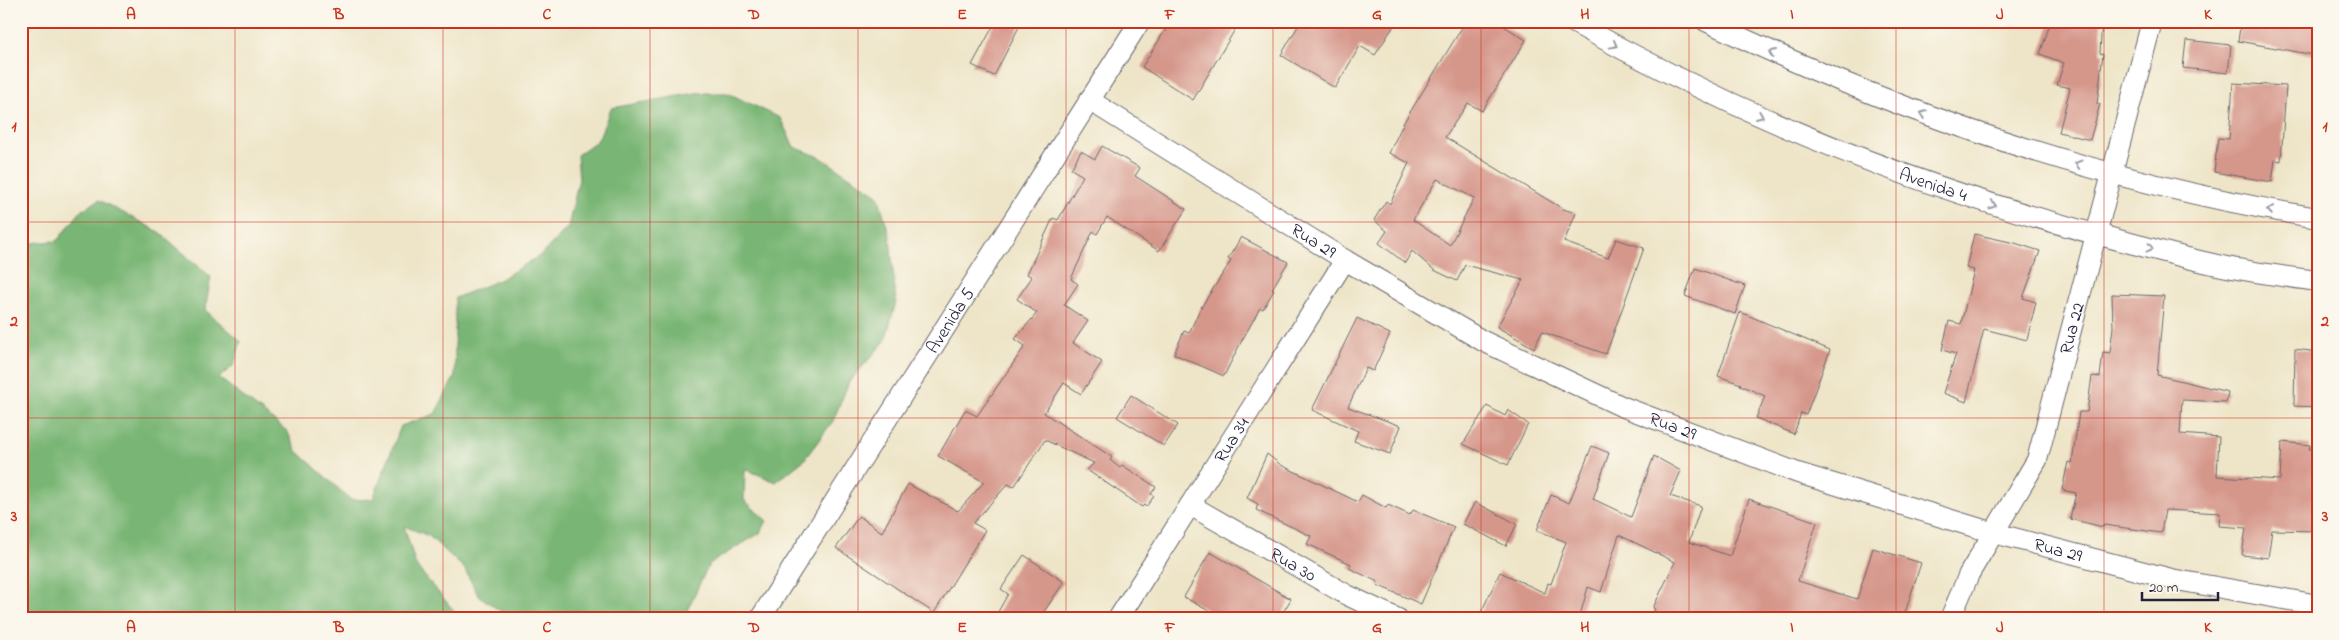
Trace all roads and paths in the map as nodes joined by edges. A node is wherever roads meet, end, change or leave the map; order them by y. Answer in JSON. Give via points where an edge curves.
{"nodes":[{"id":1,"x":1140,"y":21,"type":"edge"},
{"id":2,"x":1571,"y":21,"type":"edge"},
{"id":3,"x":1706,"y":21,"type":"edge"},
{"id":4,"x":2152,"y":21,"type":"edge"},
{"id":5,"x":1089,"y":100,"type":"junction"},
{"id":6,"x":2112,"y":173,"type":"junction"},
{"id":7,"x":2318,"y":218,"type":"edge"},
{"id":8,"x":2096,"y":234,"type":"junction"},
{"id":9,"x":1345,"y":260,"type":"junction"},
{"id":10,"x":2318,"y":281,"type":"edge"},
{"id":11,"x":1190,"y":505,"type":"junction"},
{"id":12,"x":1994,"y":533,"type":"junction"},
{"id":13,"x":2318,"y":605,"type":"edge"},
{"id":14,"x":760,"y":619,"type":"edge"},
{"id":15,"x":1118,"y":619,"type":"edge"},
{"id":16,"x":1398,"y":619,"type":"edge"},
{"id":17,"x":1950,"y":619,"type":"edge"}],
"edges":[{"from":1,"to":5,"type":"street","name":"Avenida 5"},
{"from":2,"to":8,"type":"street","name":"Avenida 4","one_way":true,"via":[[1635,57],[1750,112],[1861,159],[1978,200]]},
{"from":6,"to":3,"type":"street","one_way":true,"via":[[1998,141],[1884,100],[1776,55]]},
{"from":4,"to":6,"type":"street","name":"Rua 22"},
{"from":5,"to":9,"type":"street","name":"Rua 29"},
{"from":5,"to":14,"type":"street","name":"Avenida 5"},
{"from":7,"to":6,"type":"street","one_way":true,"via":[[2239,205]]},
{"from":6,"to":8,"type":"street","name":"Rua 22"},
{"from":8,"to":10,"type":"street","name":"Avenida 4","one_way":true,"via":[[2226,267]]},
{"from":8,"to":12,"type":"street","name":"Rua 22","via":[[2037,460]]},
{"from":9,"to":11,"type":"street","name":"Rua 34"},
{"from":9,"to":12,"type":"street","name":"Rua 29","via":[[1483,341],[1621,406],[1798,473]]},
{"from":11,"to":15,"type":"street","name":"Rua 34"},
{"from":11,"to":16,"type":"street","name":"Rua 30","via":[[1346,594]]},
{"from":12,"to":13,"type":"street","name":"Rua 29","via":[[2171,579]]},
{"from":12,"to":17,"type":"street","name":"Rua 22","via":[[1969,574]]}]}
